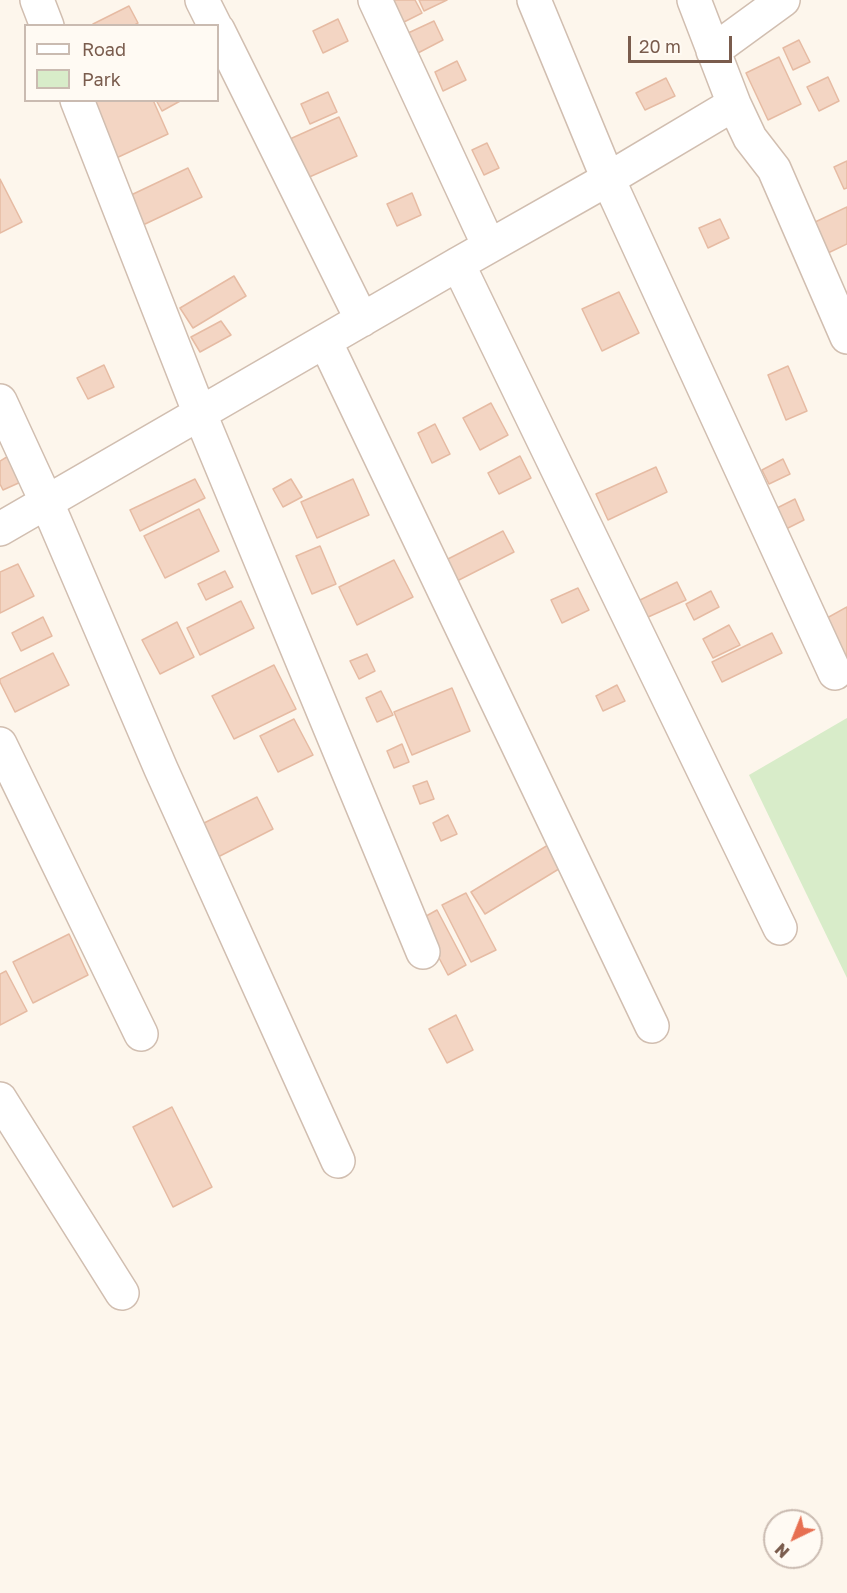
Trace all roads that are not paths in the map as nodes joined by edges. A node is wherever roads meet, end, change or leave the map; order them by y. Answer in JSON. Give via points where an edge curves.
{"nodes":[{"id":1,"x":37,"y":0,"type":"edge"},
{"id":2,"x":202,"y":0,"type":"edge"},
{"id":3,"x":375,"y":0,"type":"edge"},
{"id":4,"x":534,"y":0,"type":"edge"},
{"id":5,"x":694,"y":0,"type":"edge"},
{"id":6,"x":783,"y":0,"type":"edge"},
{"id":7,"x":46,"y":24,"type":"edge"},
{"id":8,"x":214,"y":24,"type":"edge"},
{"id":9,"x":219,"y":32,"type":"edge"},
{"id":10,"x":713,"y":51,"type":"junction"},
{"id":11,"x":78,"y":102,"type":"edge"},
{"id":12,"x":734,"y":104,"type":"junction"},
{"id":13,"x":608,"y":179,"type":"junction"},
{"id":14,"x":489,"y":246,"type":"junction"},
{"id":15,"x":458,"y":264,"type":"junction"},
{"id":16,"x":362,"y":320,"type":"junction"},
{"id":17,"x":847,"y":337,"type":"edge"},
{"id":18,"x":325,"y":341,"type":"junction"},
{"id":19,"x":0,"y":401,"type":"edge"},
{"id":20,"x":200,"y":414,"type":"junction"},
{"id":21,"x":47,"y":503,"type":"junction"},
{"id":22,"x":0,"y":529,"type":"edge"},
{"id":23,"x":835,"y":673,"type":"dead end"},
{"id":24,"x":0,"y":744,"type":"edge"},
{"id":25,"x":780,"y":928,"type":"dead end"},
{"id":26,"x":423,"y":952,"type":"dead end"},
{"id":27,"x":652,"y":1026,"type":"dead end"},
{"id":28,"x":141,"y":1034,"type":"dead end"},
{"id":29,"x":0,"y":1099,"type":"edge"},
{"id":30,"x":338,"y":1161,"type":"dead end"},
{"id":31,"x":122,"y":1293,"type":"dead end"}],
"edges":[{"from":1,"to":7,"type":"street"},
{"from":2,"to":8,"type":"street"},
{"from":3,"to":14,"type":"street"},
{"from":4,"to":13,"type":"street"},
{"from":5,"to":10,"type":"street"},
{"from":6,"to":10,"type":"street"},
{"from":9,"to":16,"type":"street"},
{"from":10,"to":12,"type":"street"},
{"from":11,"to":20,"type":"street"},
{"from":12,"to":13,"type":"street"},
{"from":12,"to":17,"type":"street","via":[[750,138],[774,170]]},
{"from":13,"to":14,"type":"street"},
{"from":13,"to":23,"type":"street"},
{"from":14,"to":15,"type":"street"},
{"from":15,"to":16,"type":"street"},
{"from":15,"to":25,"type":"street"},
{"from":16,"to":18,"type":"street"},
{"from":18,"to":20,"type":"street"},
{"from":18,"to":27,"type":"street"},
{"from":19,"to":21,"type":"street"},
{"from":20,"to":21,"type":"street"},
{"from":20,"to":26,"type":"street"},
{"from":21,"to":22,"type":"street"},
{"from":21,"to":30,"type":"street","via":[[161,769]]},
{"from":24,"to":28,"type":"street"},
{"from":29,"to":31,"type":"street"}]}
